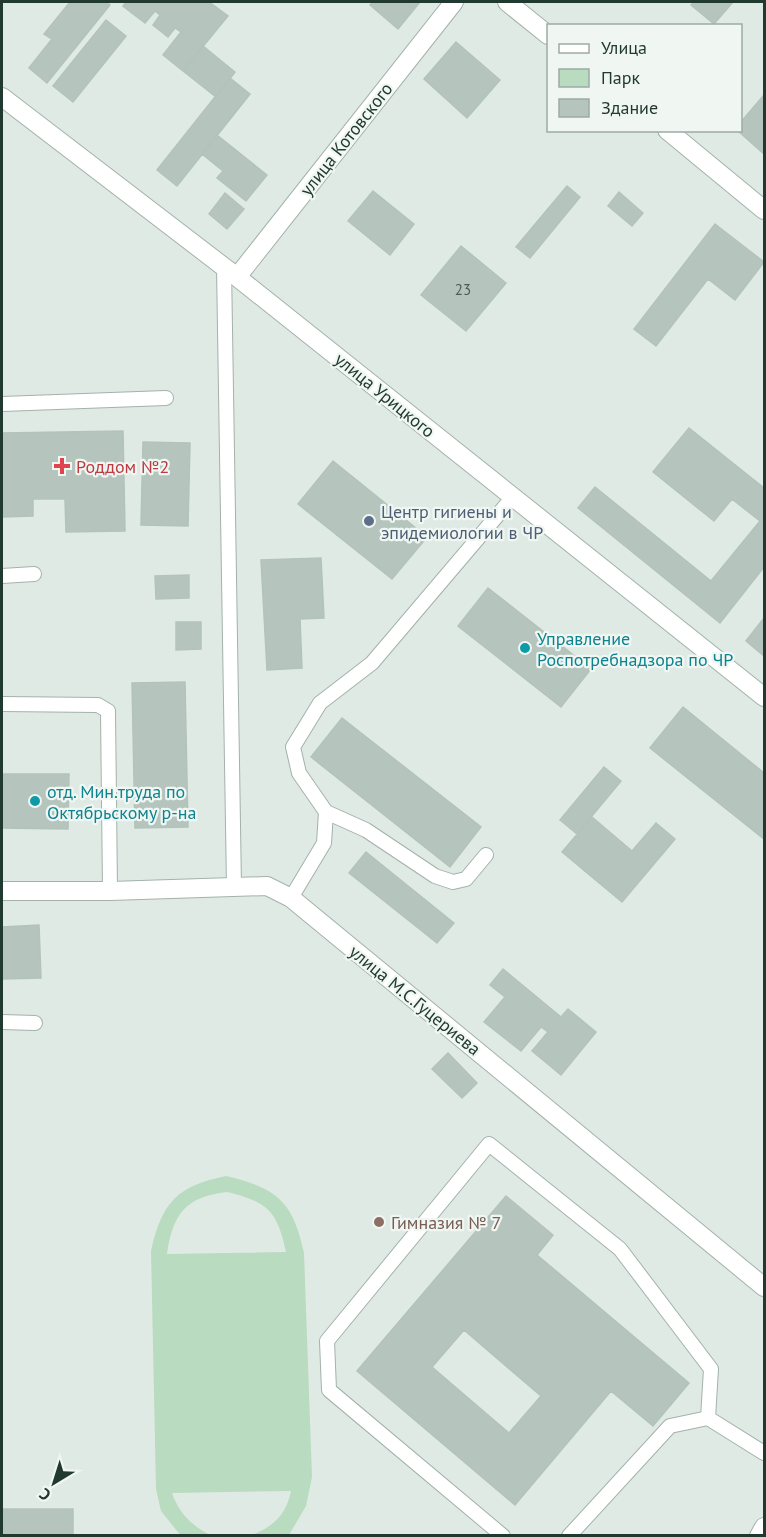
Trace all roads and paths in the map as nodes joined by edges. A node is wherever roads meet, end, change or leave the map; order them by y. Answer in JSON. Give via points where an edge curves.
{"nodes":[{"id":1,"x":454,"y":2,"type":"edge"},
{"id":2,"x":507,"y":2,"type":"edge"},
{"id":3,"x":547,"y":33,"type":"edge"},
{"id":4,"x":2,"y":97,"type":"edge"},
{"id":5,"x":669,"y":132,"type":"edge"},
{"id":6,"x":765,"y":210,"type":"edge"},
{"id":7,"x":231,"y":272,"type":"junction"},
{"id":8,"x":166,"y":398,"type":"dead end"},
{"id":9,"x":2,"y":404,"type":"edge"},
{"id":10,"x":513,"y":497,"type":"junction"},
{"id":11,"x":34,"y":574,"type":"dead end"},
{"id":12,"x":2,"y":576,"type":"edge"},
{"id":13,"x":765,"y":697,"type":"edge"},
{"id":14,"x":2,"y":704,"type":"edge"},
{"id":15,"x":326,"y":812,"type":"junction"},
{"id":16,"x":486,"y":855,"type":"dead end"},
{"id":17,"x":234,"y":887,"type":"junction"},
{"id":18,"x":2,"y":891,"type":"edge"},
{"id":19,"x":110,"y":891,"type":"junction"},
{"id":20,"x":291,"y":898,"type":"junction"},
{"id":21,"x":2,"y":1022,"type":"edge"},
{"id":22,"x":36,"y":1023,"type":"dead end"},
{"id":23,"x":765,"y":1287,"type":"edge"},
{"id":24,"x":708,"y":1418,"type":"junction"},
{"id":25,"x":765,"y":1453,"type":"edge"},
{"id":26,"x":765,"y":1527,"type":"edge"},
{"id":27,"x":503,"y":1536,"type":"edge"},
{"id":28,"x":569,"y":1536,"type":"edge"},
{"id":29,"x":759,"y":1536,"type":"edge"}],
"edges":[{"from":1,"to":7,"type":"street","name":"улица Котовского"},
{"from":2,"to":3,"type":"street"},
{"from":4,"to":7,"type":"street","name":"улица Урицкого"},
{"from":5,"to":6,"type":"street"},
{"from":7,"to":10,"type":"street","name":"улица Урицкого"},
{"from":7,"to":17,"type":"lane"},
{"from":8,"to":9,"type":"lane"},
{"from":10,"to":13,"type":"street","name":"улица Урицкого"},
{"from":10,"to":15,"type":"lane","via":[[372,663],[320,703],[293,747],[299,773]]},
{"from":11,"to":12,"type":"lane"},
{"from":14,"to":19,"type":"lane","via":[[98,705],[108,711]]},
{"from":15,"to":16,"type":"lane","via":[[366,830],[435,876],[453,882],[465,879]]},
{"from":15,"to":20,"type":"lane","via":[[324,843]]},
{"from":17,"to":19,"type":"street","name":"улица М.С.Гуцериева"},
{"from":17,"to":20,"type":"street","name":"улица М.С.Гуцериева","via":[[267,886]]},
{"from":18,"to":19,"type":"street","name":"улица М.С.Гуцериева"},
{"from":20,"to":23,"type":"street","name":"улица М.С.Гуцериева"},
{"from":21,"to":22,"type":"lane"},
{"from":24,"to":25,"type":"lane"},
{"from":24,"to":27,"type":"lane","via":[[711,1369],[620,1249],[489,1144],[327,1341],[327,1360],[329,1390]]},
{"from":24,"to":28,"type":"lane","via":[[670,1426]]},
{"from":26,"to":29,"type":"street"}]}
